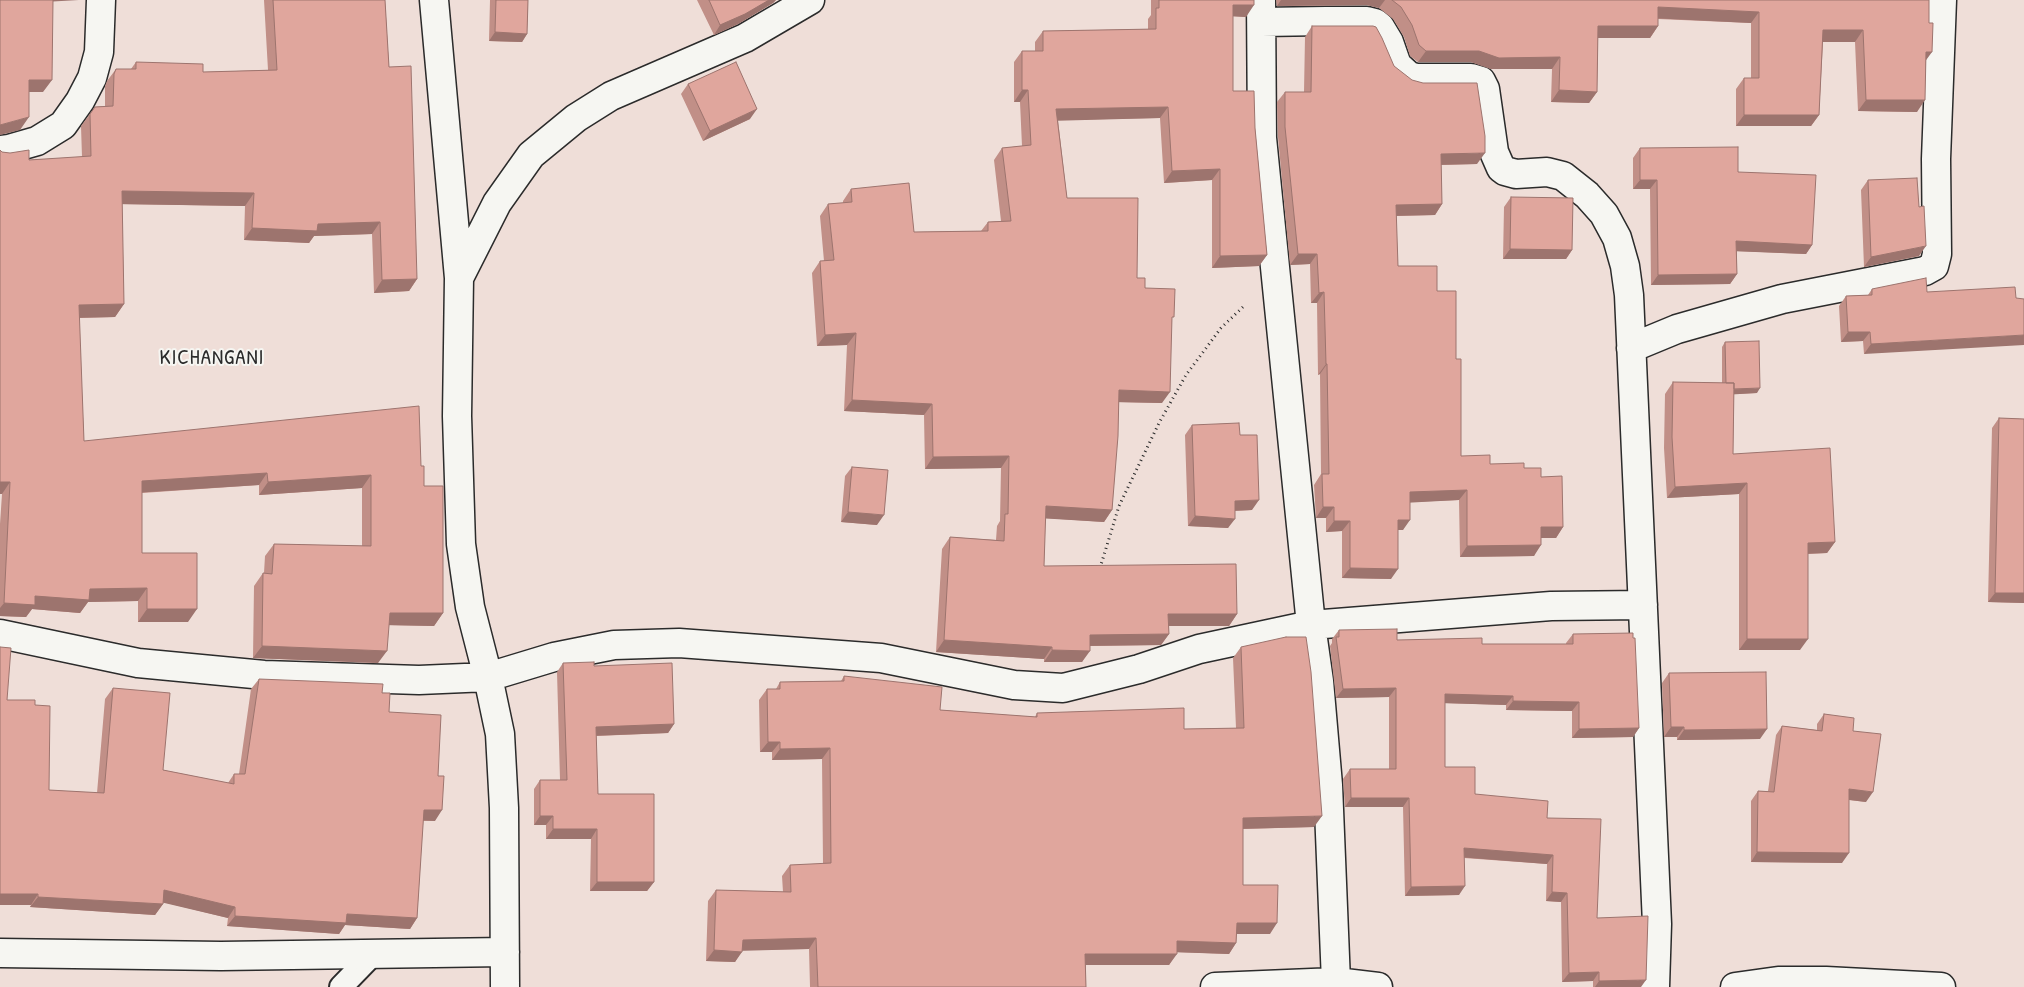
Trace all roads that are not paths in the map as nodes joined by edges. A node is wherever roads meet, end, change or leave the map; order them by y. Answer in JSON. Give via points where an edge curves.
{"nodes":[{"id":1,"x":101,"y":0,"type":"edge"},
{"id":2,"x":434,"y":0,"type":"edge"},
{"id":3,"x":810,"y":0,"type":"edge"},
{"id":4,"x":1942,"y":0,"type":"edge"},
{"id":5,"x":1262,"y":11,"type":"edge"},
{"id":6,"x":0,"y":150,"type":"edge"},
{"id":7,"x":459,"y":278,"type":"junction"},
{"id":8,"x":1630,"y":348,"type":"junction"},
{"id":9,"x":1643,"y":605,"type":"junction"},
{"id":10,"x":1310,"y":625,"type":"junction"},
{"id":11,"x":0,"y":634,"type":"edge"},
{"id":12,"x":488,"y":677,"type":"junction"},
{"id":13,"x":505,"y":952,"type":"junction"},
{"id":14,"x":0,"y":954,"type":"edge"},
{"id":15,"x":372,"y":955,"type":"junction"},
{"id":16,"x":1336,"y":982,"type":"junction"},
{"id":17,"x":341,"y":987,"type":"edge"},
{"id":18,"x":505,"y":987,"type":"edge"},
{"id":19,"x":1215,"y":987,"type":"edge"},
{"id":20,"x":1378,"y":987,"type":"edge"},
{"id":21,"x":1655,"y":987,"type":"edge"},
{"id":22,"x":1736,"y":987,"type":"edge"},
{"id":23,"x":1941,"y":987,"type":"edge"}],
"edges":[{"from":1,"to":6,"type":"street","via":[[98,52],[92,78],[80,101],[63,125],[44,137]]},
{"from":2,"to":7,"type":"street"},
{"from":3,"to":7,"type":"street","via":[[746,38],[611,96],[576,118],[531,155],[497,202]]},
{"from":4,"to":8,"type":"street","via":[[1936,159],[1937,254],[1934,266],[1925,271],[1782,299]]},
{"from":5,"to":8,"type":"street","via":[[1375,23],[1389,42],[1397,65],[1409,76],[1480,80],[1485,89],[1494,152],[1501,168],[1516,174],[1547,172],[1563,176],[1587,195],[1613,230],[1628,285]]},
{"from":5,"to":10,"type":"street","via":[[1262,138]]},
{"from":7,"to":12,"type":"street","via":[[457,416],[461,544],[470,607]]},
{"from":8,"to":9,"type":"street"},
{"from":9,"to":10,"type":"street","via":[[1551,606]]},
{"from":9,"to":21,"type":"street","via":[[1657,924]]},
{"from":10,"to":12,"type":"street","via":[[1199,649],[1139,669],[1063,688],[1014,685],[881,658],[679,643],[614,645],[554,657]]},
{"from":10,"to":16,"type":"street","via":[[1319,681],[1328,785]]},
{"from":11,"to":12,"type":"street","via":[[138,663],[264,675],[419,680]]},
{"from":12,"to":13,"type":"street","via":[[500,734]]},
{"from":13,"to":15,"type":"street"},
{"from":13,"to":18,"type":"street"},
{"from":14,"to":15,"type":"street"},
{"from":15,"to":17,"type":"lane"},
{"from":16,"to":19,"type":"street"},
{"from":16,"to":20,"type":"street"},
{"from":22,"to":23,"type":"street","via":[[1778,981]]}]}
